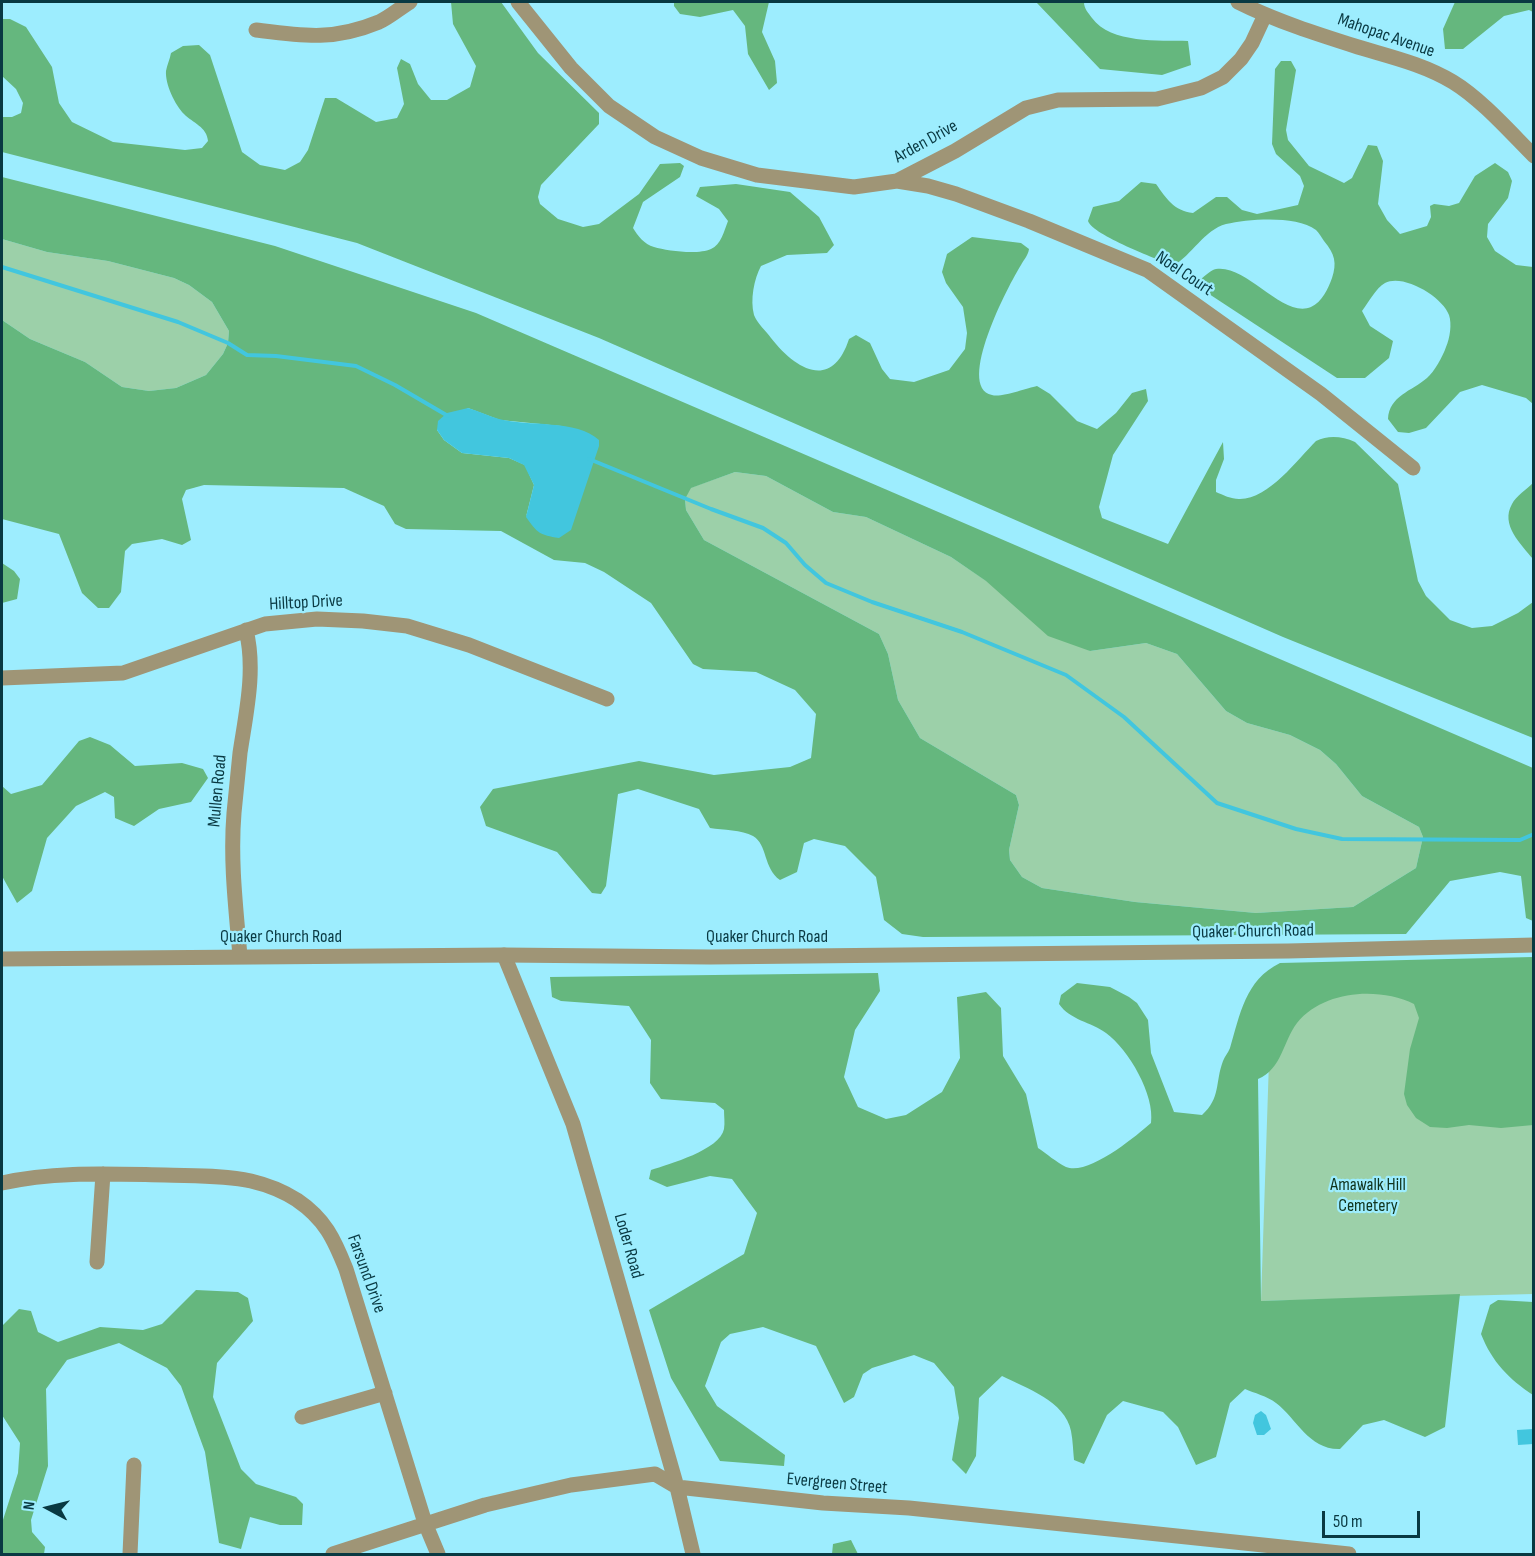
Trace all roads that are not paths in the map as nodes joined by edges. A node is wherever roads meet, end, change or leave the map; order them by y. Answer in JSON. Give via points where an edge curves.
{"nodes":[{"id":1,"x":410,"y":2,"type":"edge"},
{"id":2,"x":518,"y":2,"type":"edge"},
{"id":3,"x":1238,"y":2,"type":"edge"},
{"id":4,"x":1265,"y":15,"type":"junction"},
{"id":5,"x":256,"y":30,"type":"dead end"},
{"id":6,"x":1533,"y":156,"type":"edge"},
{"id":7,"x":897,"y":181,"type":"junction"},
{"id":8,"x":1413,"y":468,"type":"dead end"},
{"id":9,"x":246,"y":630,"type":"junction"},
{"id":10,"x":2,"y":678,"type":"edge"},
{"id":11,"x":607,"y":699,"type":"dead end"},
{"id":12,"x":1533,"y":945,"type":"edge"},
{"id":13,"x":504,"y":955,"type":"junction"},
{"id":14,"x":240,"y":956,"type":"junction"},
{"id":15,"x":2,"y":959,"type":"edge"},
{"id":16,"x":103,"y":1174,"type":"junction"},
{"id":17,"x":2,"y":1183,"type":"edge"},
{"id":18,"x":97,"y":1262,"type":"dead end"},
{"id":19,"x":385,"y":1393,"type":"junction"},
{"id":20,"x":302,"y":1417,"type":"dead end"},
{"id":21,"x":134,"y":1466,"type":"dead end"},
{"id":22,"x":677,"y":1487,"type":"junction"},
{"id":23,"x":425,"y":1523,"type":"junction"},
{"id":24,"x":130,"y":1554,"type":"edge"},
{"id":25,"x":333,"y":1554,"type":"edge"},
{"id":26,"x":438,"y":1554,"type":"edge"},
{"id":27,"x":693,"y":1554,"type":"edge"},
{"id":28,"x":1349,"y":1554,"type":"edge"}],
"edges":[{"from":1,"to":5,"type":"street","via":[[381,21],[338,35],[303,36]]},
{"from":2,"to":7,"type":"street","name":"Arden Drive","via":[[571,68],[609,106],[655,136],[701,158],[757,175],[810,183],[854,187]]},
{"from":3,"to":4,"type":"street","name":"Mahopac Avenue"},
{"from":4,"to":6,"type":"street","name":"Mahopac Avenue","via":[[1421,65],[1454,82]]},
{"from":4,"to":7,"type":"street","name":"Arden Drive","via":[[1241,59],[1223,77],[1201,88],[1157,99],[1058,100],[1026,108]]},
{"from":7,"to":8,"type":"street","name":"Noel Court","via":[[956,194],[1147,270],[1321,394]]},
{"from":9,"to":10,"type":"street","name":"Hilltop Drive","via":[[123,673]]},
{"from":9,"to":11,"type":"street","name":"Hilltop Drive","via":[[264,624],[317,619],[407,626],[469,645]]},
{"from":9,"to":14,"type":"street","name":"Mullen Road","via":[[251,650],[232,857]]},
{"from":12,"to":13,"type":"street","name":"Quaker Church Road","via":[[722,957]]},
{"from":13,"to":14,"type":"street","name":"Quaker Church Road"},
{"from":13,"to":22,"type":"street","name":"Loder Road","via":[[573,1124]]},
{"from":14,"to":15,"type":"street","name":"Quaker Church Road"},
{"from":16,"to":17,"type":"street","name":"Farsund Drive","via":[[32,1176]]},
{"from":16,"to":18,"type":"street"},
{"from":16,"to":19,"type":"street","name":"Farsund Drive","via":[[249,1180],[274,1187],[297,1200],[319,1218],[335,1239]]},
{"from":19,"to":20,"type":"street"},
{"from":19,"to":23,"type":"street","name":"Farsund Drive"},
{"from":21,"to":24,"type":"street"},
{"from":22,"to":23,"type":"street","name":"Evergreen Street","via":[[656,1474],[571,1485]]},
{"from":22,"to":27,"type":"street","name":"Loder Road"},
{"from":22,"to":28,"type":"street","name":"Evergreen Street"},
{"from":23,"to":25,"type":"street","name":"Evergreen Street"},
{"from":23,"to":26,"type":"street","name":"Farsund Drive"}]}
